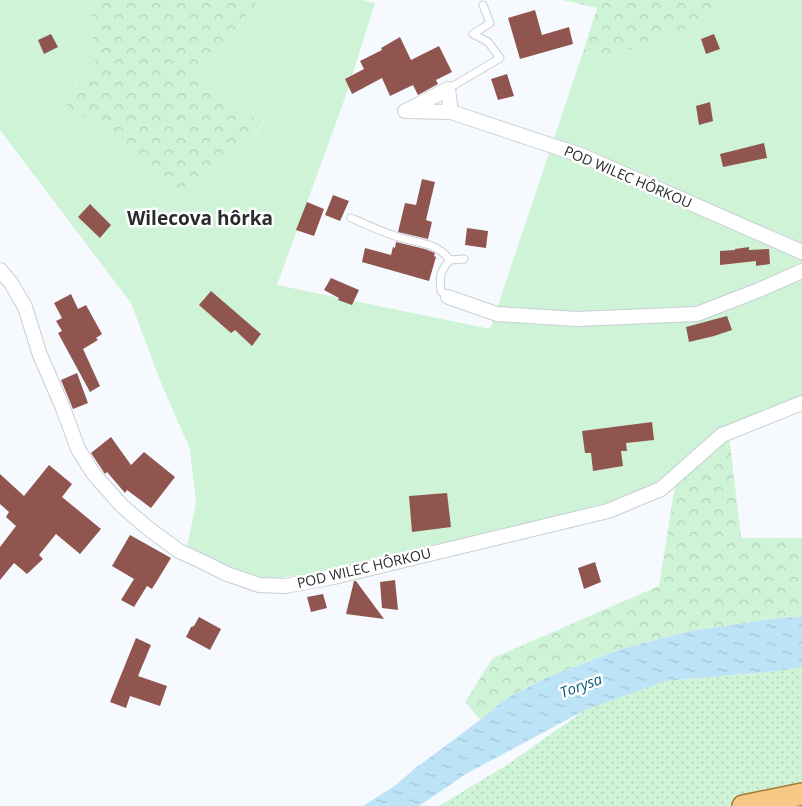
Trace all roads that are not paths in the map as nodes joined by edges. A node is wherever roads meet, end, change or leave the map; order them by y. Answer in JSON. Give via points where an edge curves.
{"nodes":[{"id":1,"x":482,"y":5,"type":"dead end"},
{"id":2,"x":448,"y":89,"type":"junction"},
{"id":3,"x":450,"y":112,"type":"junction"},
{"id":4,"x":351,"y":218,"type":"dead end"},
{"id":5,"x":802,"y":252,"type":"edge"},
{"id":6,"x":464,"y":259,"type":"dead end"},
{"id":7,"x":450,"y":260,"type":"junction"},
{"id":8,"x":0,"y":270,"type":"edge"},
{"id":9,"x":802,"y":271,"type":"edge"},
{"id":10,"x":448,"y":297,"type":"joint"},
{"id":11,"x":802,"y":403,"type":"edge"},
{"id":12,"x":802,"y":794,"type":"edge"},
{"id":13,"x":743,"y":806,"type":"edge"}],
"edges":[{"from":1,"to":2,"type":"lane","via":[[490,23],[474,34],[488,42],[500,58]]},
{"from":2,"to":3,"type":"street"},
{"from":2,"to":3,"type":"street","name":"POD WILEC HÔRKOU","via":[[405,111]]},
{"from":3,"to":5,"type":"street","name":"POD WILEC HÔRKOU","via":[[583,156]]},
{"from":4,"to":7,"type":"lane","via":[[399,237],[429,244]]},
{"from":6,"to":7,"type":"lane"},
{"from":7,"to":10,"type":"lane","via":[[440,279],[441,291]]},
{"from":8,"to":11,"type":"street","name":"POD WILEC HÔRKOU","via":[[25,307],[40,355],[78,449],[93,473],[122,506],[179,551],[259,585],[285,586],[334,577],[608,511],[661,488],[722,435]]},
{"from":9,"to":10,"type":"street","via":[[697,314],[578,319],[497,314]]},
{"from":12,"to":13,"type":"main road"}]}
